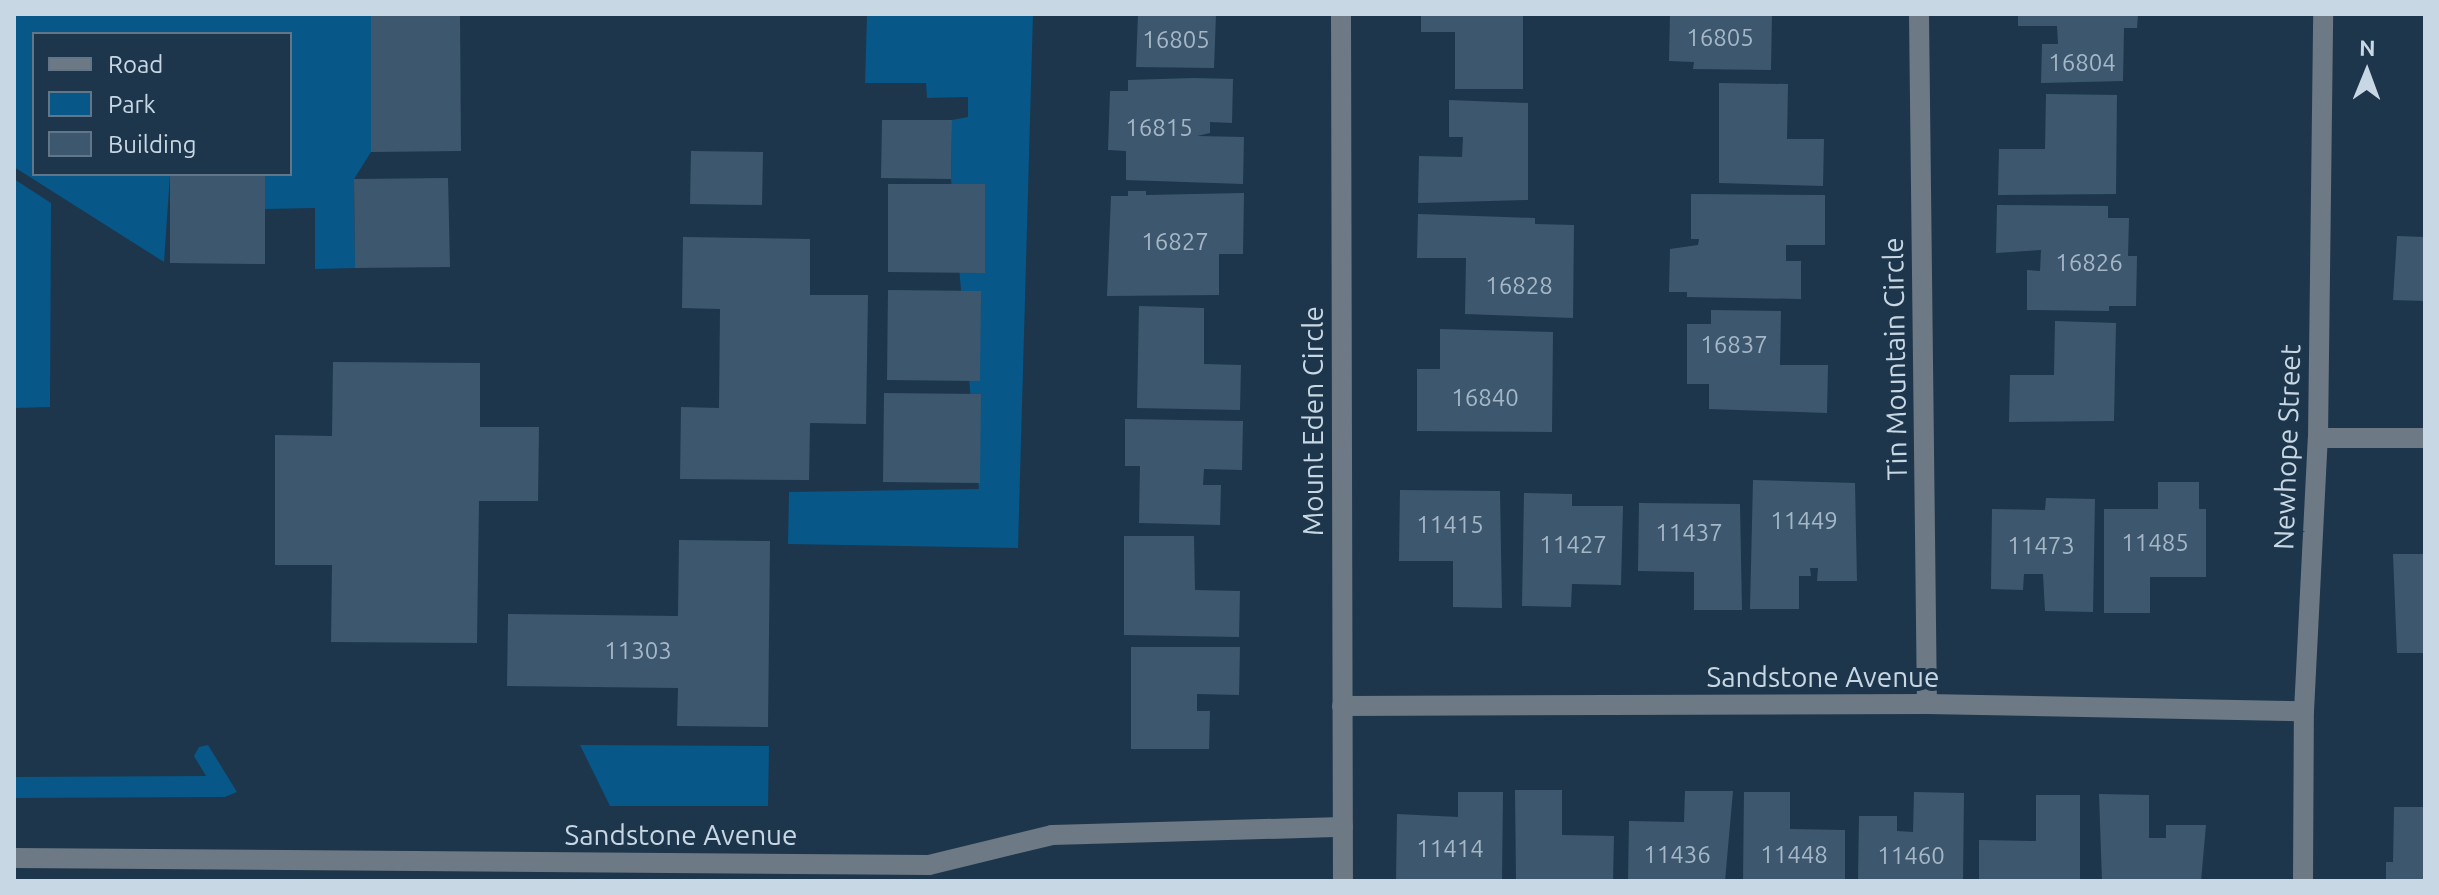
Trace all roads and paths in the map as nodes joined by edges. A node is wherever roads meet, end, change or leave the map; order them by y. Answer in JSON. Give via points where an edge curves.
{"nodes":[{"id":1,"x":1341,"y":14,"type":"edge"},
{"id":2,"x":1919,"y":14,"type":"edge"},
{"id":3,"x":2323,"y":14,"type":"edge"},
{"id":4,"x":2318,"y":438,"type":"junction"},
{"id":5,"x":2425,"y":438,"type":"edge"},
{"id":6,"x":1927,"y":704,"type":"junction"},
{"id":7,"x":1342,"y":706,"type":"junction"},
{"id":8,"x":2304,"y":711,"type":"junction"},
{"id":9,"x":1343,"y":827,"type":"junction"},
{"id":10,"x":14,"y":858,"type":"edge"},
{"id":11,"x":1343,"y":881,"type":"edge"},
{"id":12,"x":2303,"y":881,"type":"edge"}],
"edges":[{"from":1,"to":7,"type":"street","name":"Mount Eden Circle"},
{"from":2,"to":6,"type":"street","name":"Tin Mountain Circle"},
{"from":3,"to":4,"type":"street","name":"Newhope Street"},
{"from":4,"to":5,"type":"street"},
{"from":4,"to":8,"type":"street","name":"Newhope Street"},
{"from":6,"to":7,"type":"street","name":"Sandstone Avenue"},
{"from":6,"to":8,"type":"street","name":"Sandstone Avenue"},
{"from":7,"to":9,"type":"street","name":"Mount Eden Circle"},
{"from":8,"to":12,"type":"street","name":"Newhope Street"},
{"from":9,"to":10,"type":"street","name":"Sandstone Avenue","via":[[1052,835],[929,865]]},
{"from":9,"to":11,"type":"street","name":"Mount Eden Circle"}]}
